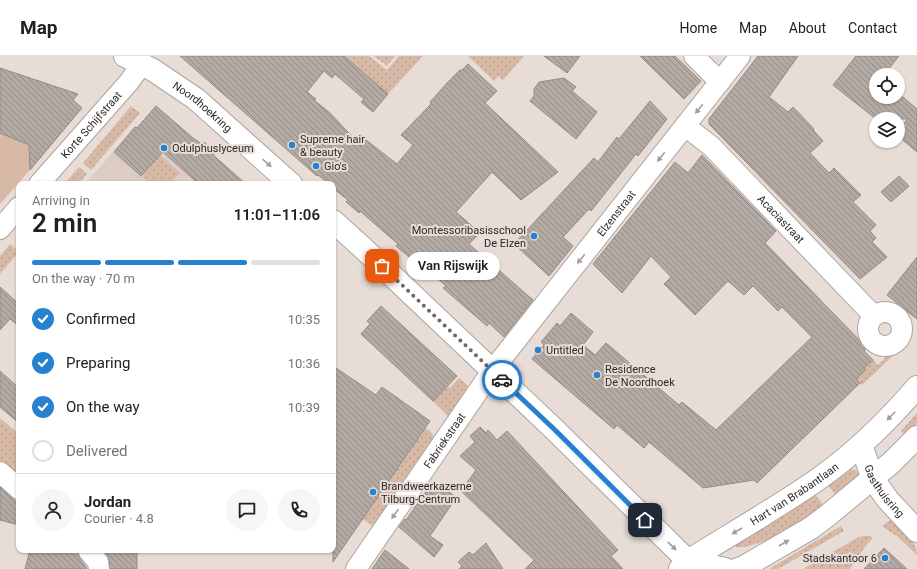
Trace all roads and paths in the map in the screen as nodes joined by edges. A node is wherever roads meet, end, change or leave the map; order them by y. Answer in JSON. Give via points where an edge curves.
{"nodes":[{"id":1,"x":694,"y":56,"type":"edge"},
{"id":2,"x":740,"y":56,"type":"edge"},
{"id":3,"x":134,"y":60,"type":"edge"},
{"id":4,"x":720,"y":82,"type":"junction"},
{"id":5,"x":685,"y":126,"type":"junction"},
{"id":6,"x":42,"y":181,"type":"edge"},
{"id":7,"x":288,"y":181,"type":"edge"},
{"id":8,"x":16,"y":210,"type":"edge"},
{"id":9,"x":336,"y":224,"type":"edge"},
{"id":10,"x":0,"y":229,"type":"edge"},
{"id":11,"x":874,"y":316,"type":"dead end"},
{"id":12,"x":492,"y":371,"type":"junction"},
{"id":13,"x":917,"y":387,"type":"edge"},
{"id":14,"x":917,"y":436,"type":"edge"},
{"id":15,"x":861,"y":445,"type":"junction"},
{"id":16,"x":0,"y":472,"type":"edge"},
{"id":17,"x":873,"y":479,"type":"junction"},
{"id":18,"x":16,"y":486,"type":"edge"},
{"id":19,"x":917,"y":531,"type":"edge"},
{"id":20,"x":90,"y":553,"type":"edge"},
{"id":21,"x":684,"y":565,"type":"edge"},
{"id":22,"x":99,"y":569,"type":"edge"},
{"id":23,"x":356,"y":569,"type":"edge"},
{"id":24,"x":725,"y":569,"type":"edge"},
{"id":25,"x":738,"y":569,"type":"edge"}],
"edges":[{"from":1,"to":4,"type":"street"},
{"from":2,"to":4,"type":"street","name":"Elzenstraat"},
{"from":3,"to":6,"type":"street","name":"Korte Schijfstraat","via":[[129,82]]},
{"from":3,"to":7,"type":"street","name":"Noordhoekring","one_way":true,"via":[[196,99]]},
{"from":4,"to":5,"type":"street","name":"Elzenstraat","one_way":true},
{"from":5,"to":11,"type":"street","name":"Acaciastraat","via":[[712,146]]},
{"from":5,"to":12,"type":"street","name":"Elzenstraat","one_way":true},
{"from":8,"to":10,"type":"street"},
{"from":9,"to":12,"type":"street"},
{"from":12,"to":21,"type":"street","one_way":true,"via":[[555,430]]},
{"from":12,"to":23,"type":"street","name":"Fabriekstraat","one_way":true},
{"from":13,"to":15,"type":"street","name":"Hart van Brabantlaan","one_way":true},
{"from":14,"to":17,"type":"street"},
{"from":15,"to":17,"type":"street","name":"Gasthuisring"},
{"from":15,"to":21,"type":"street","name":"Hart van Brabantlaan","one_way":true,"via":[[797,494]]},
{"from":16,"to":18,"type":"street"},
{"from":17,"to":19,"type":"street","name":"Gasthuisring","via":[[888,500]]},
{"from":25,"to":17,"type":"street","one_way":true,"via":[[811,528]]},
{"from":20,"to":22,"type":"street","via":[[98,562]]},
{"from":21,"to":24,"type":"street"}]}
